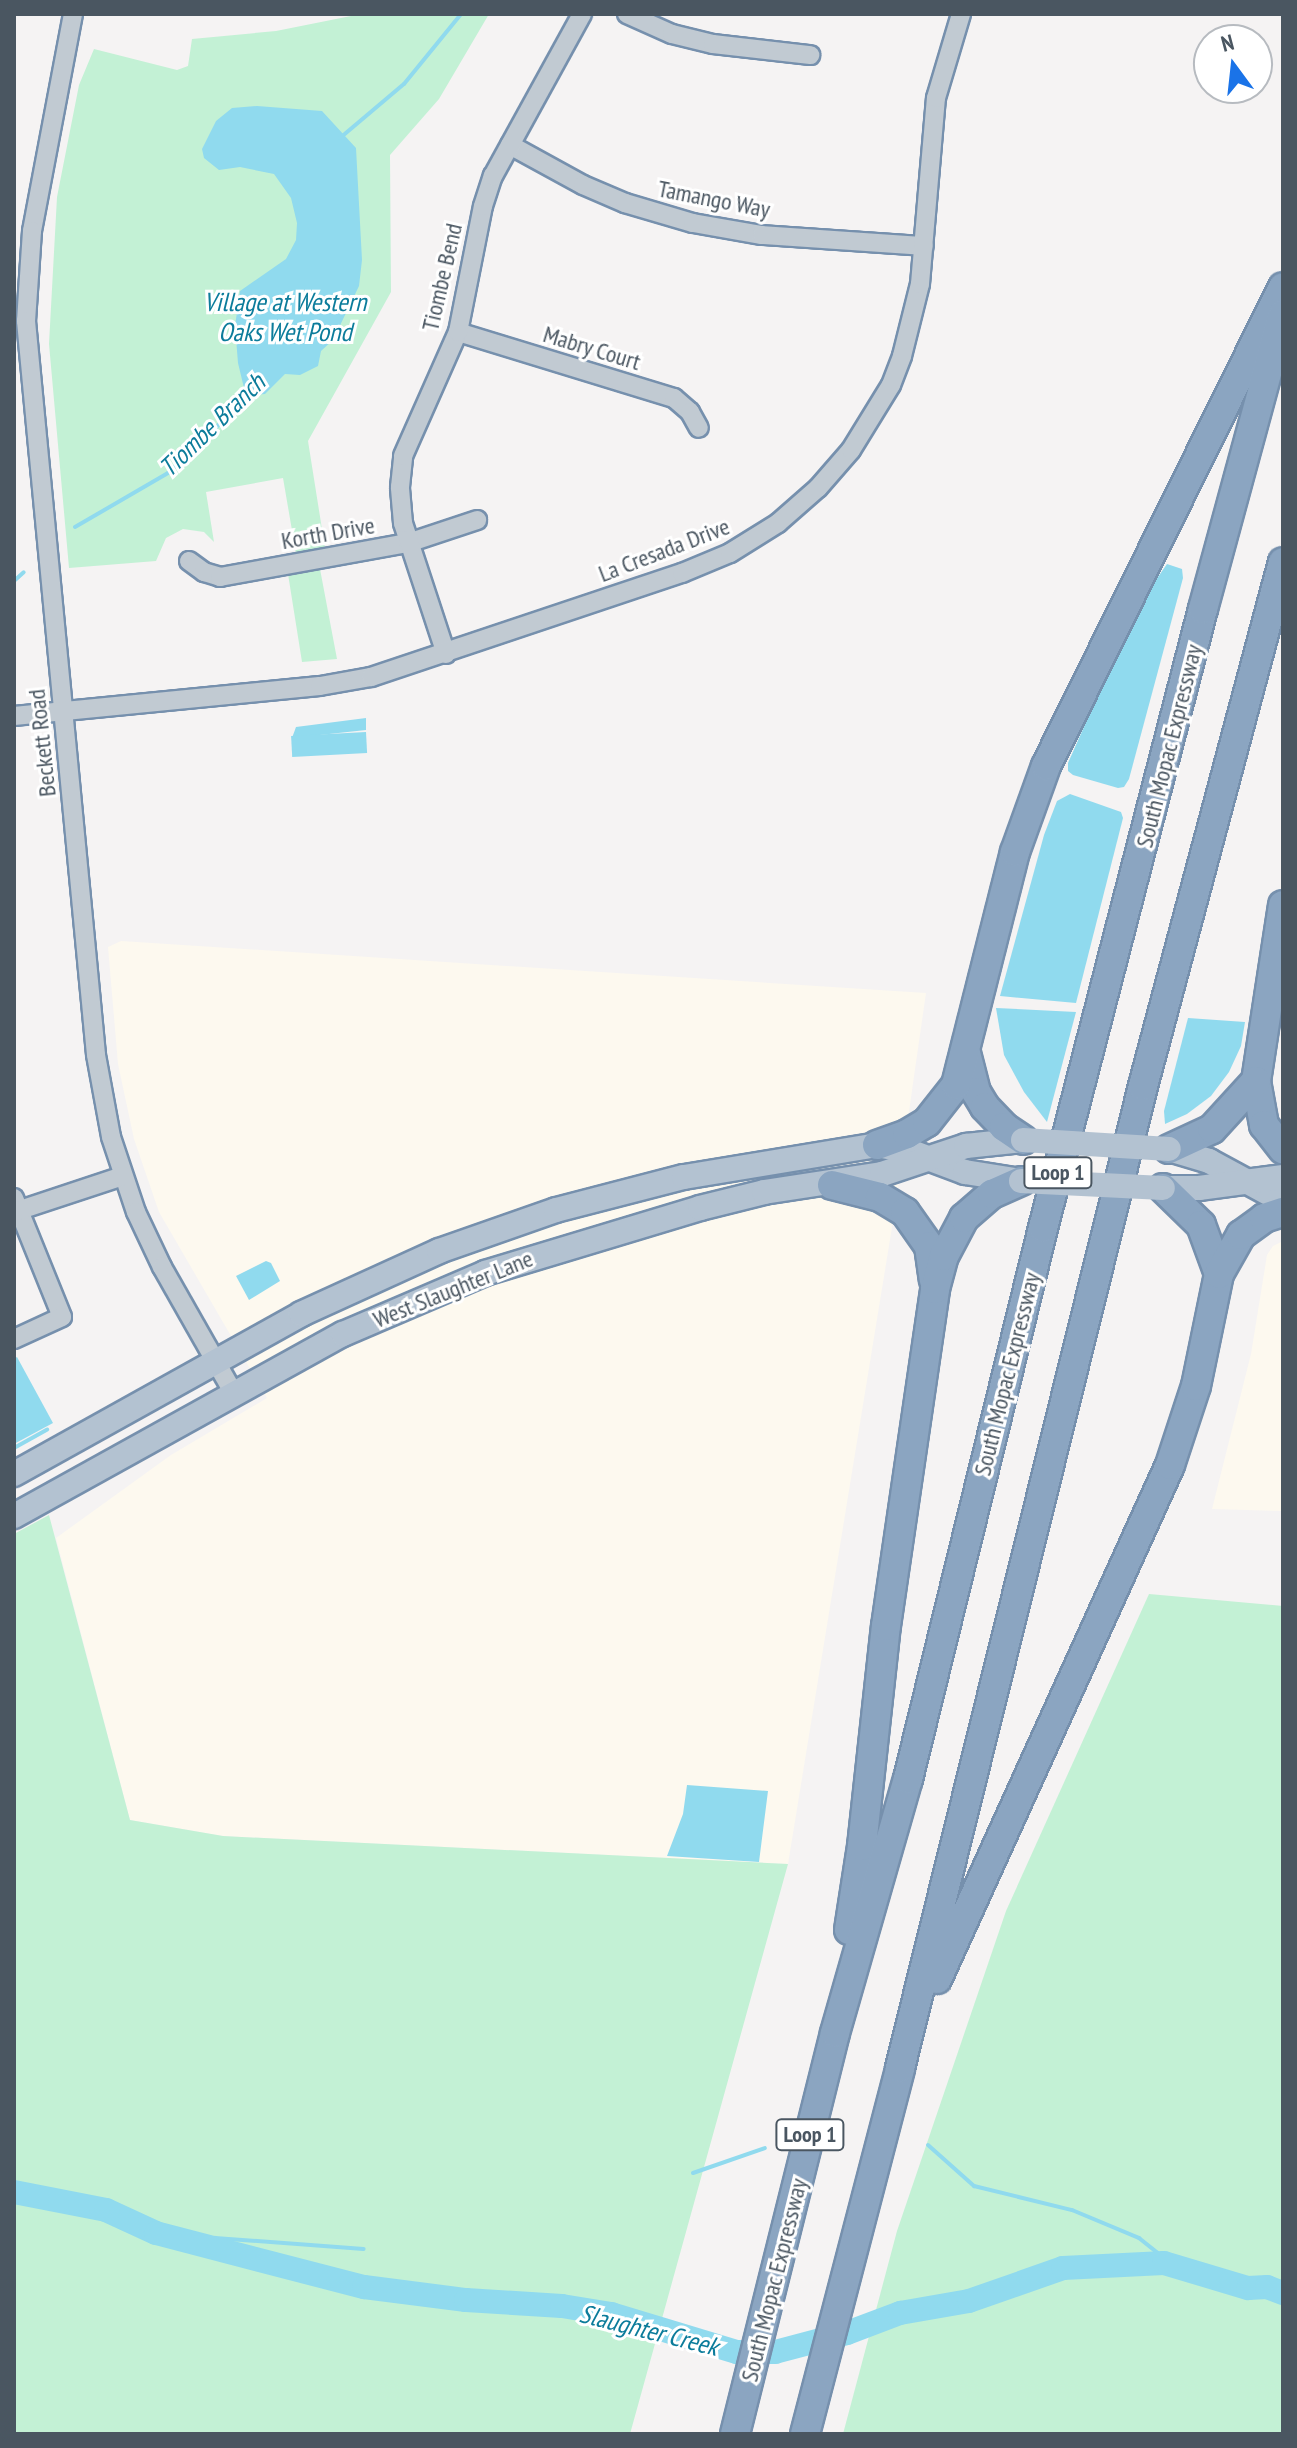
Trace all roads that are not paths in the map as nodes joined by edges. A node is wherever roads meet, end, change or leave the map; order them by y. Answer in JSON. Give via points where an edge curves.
{"nodes":[{"id":1,"x":73,"y":14,"type":"edge"},
{"id":2,"x":582,"y":14,"type":"edge"},
{"id":3,"x":627,"y":14,"type":"edge"},
{"id":4,"x":961,"y":14,"type":"edge"},
{"id":5,"x":810,"y":55,"type":"dead end"},
{"id":6,"x":510,"y":145,"type":"junction"},
{"id":7,"x":924,"y":246,"type":"junction"},
{"id":8,"x":1283,"y":287,"type":"edge"},
{"id":9,"x":1283,"y":314,"type":"edge"},
{"id":10,"x":20,"y":321,"type":"edge"},
{"id":11,"x":458,"y":332,"type":"junction"},
{"id":12,"x":699,"y":428,"type":"dead end"},
{"id":13,"x":477,"y":520,"type":"dead end"},
{"id":14,"x":408,"y":543,"type":"junction"},
{"id":15,"x":189,"y":561,"type":"dead end"},
{"id":16,"x":1283,"y":562,"type":"edge"},
{"id":17,"x":446,"y":654,"type":"junction"},
{"id":18,"x":64,"y":711,"type":"junction"},
{"id":19,"x":14,"y":716,"type":"edge"},
{"id":20,"x":1283,"y":905,"type":"edge"},
{"id":21,"x":966,"y":1052,"type":"junction"},
{"id":22,"x":1256,"y":1081,"type":"junction"},
{"id":23,"x":1023,"y":1140,"type":"junction"},
{"id":24,"x":877,"y":1145,"type":"junction"},
{"id":25,"x":1169,"y":1149,"type":"junction"},
{"id":26,"x":1283,"y":1149,"type":"edge"},
{"id":27,"x":929,"y":1159,"type":"junction"},
{"id":28,"x":715,"y":1170,"type":"junction"},
{"id":29,"x":123,"y":1176,"type":"junction"},
{"id":30,"x":1283,"y":1177,"type":"edge"},
{"id":31,"x":1021,"y":1181,"type":"junction"},
{"id":32,"x":1244,"y":1182,"type":"junction"},
{"id":33,"x":832,"y":1185,"type":"junction"},
{"id":34,"x":1163,"y":1188,"type":"junction"},
{"id":35,"x":599,"y":1198,"type":"junction"},
{"id":36,"x":1283,"y":1201,"type":"edge"},
{"id":37,"x":15,"y":1207,"type":"edge"},
{"id":38,"x":1283,"y":1212,"type":"edge"},
{"id":39,"x":612,"y":1232,"type":"junction"},
{"id":40,"x":485,"y":1273,"type":"junction"},
{"id":41,"x":1219,"y":1274,"type":"junction"},
{"id":42,"x":935,"y":1289,"type":"junction"},
{"id":43,"x":14,"y":1339,"type":"edge"},
{"id":44,"x":216,"y":1362,"type":"junction"},
{"id":45,"x":234,"y":1394,"type":"junction"},
{"id":46,"x":14,"y":1474,"type":"edge"},
{"id":47,"x":14,"y":1516,"type":"edge"},
{"id":48,"x":835,"y":2033,"type":"junction"},
{"id":49,"x":900,"y":2068,"type":"junction"},
{"id":50,"x":735,"y":2434,"type":"edge"},
{"id":51,"x":805,"y":2434,"type":"edge"}],
"edges":[{"from":1,"to":10,"type":"street","name":"Beckett Road"},
{"from":2,"to":6,"type":"street","name":"Tiombe Bend"},
{"from":3,"to":5,"type":"street","via":[[672,34],[713,44]]},
{"from":4,"to":7,"type":"street","name":"La Cresada Drive","via":[[936,98]]},
{"from":6,"to":7,"type":"street","name":"Tamango Way","via":[[583,185],[681,220],[762,235]]},
{"from":6,"to":11,"type":"street","name":"Tiombe Bend","via":[[483,206]]},
{"from":7,"to":17,"type":"street","name":"La Cresada Drive","via":[[912,326],[891,385],[851,450],[802,503],[755,538],[707,563]]},
{"from":8,"to":21,"type":"highway","via":[[1046,766],[995,921]]},
{"from":9,"to":48,"type":"highway","name":"South Mopac Expressway","number":"Loop 1","via":[[1043,1228],[908,1779]]},
{"from":10,"to":18,"type":"street","name":"Beckett Road"},
{"from":11,"to":12,"type":"street","name":"Mabry Court","via":[[674,398]]},
{"from":11,"to":14,"type":"street","name":"Tiombe Bend","via":[[403,456],[400,499]]},
{"from":13,"to":14,"type":"street","name":"Korth Drive"},
{"from":14,"to":15,"type":"street","name":"Korth Drive","via":[[220,577]]},
{"from":14,"to":17,"type":"street","name":"Tiombe Bend"},
{"from":16,"to":49,"type":"highway","number":"Loop 1","via":[[1143,1086]]},
{"from":17,"to":18,"type":"street","name":"La Cresada Drive","via":[[320,686]]},
{"from":18,"to":19,"type":"street","name":"La Cresada Drive"},
{"from":18,"to":29,"type":"street","name":"Beckett Road","via":[[98,1075]]},
{"from":20,"to":22,"type":"highway"},
{"from":21,"to":23,"type":"highway","via":[[985,1107]]},
{"from":21,"to":24,"type":"highway","via":[[956,1085],[933,1117]]},
{"from":22,"to":25,"type":"highway","via":[[1212,1129]]},
{"from":22,"to":26,"type":"highway","via":[[1264,1125]]},
{"from":23,"to":25,"type":"main road","name":"West Slaughter Lane","bridge":true},
{"from":23,"to":27,"type":"main road","name":"West Slaughter Lane","via":[[981,1143]]},
{"from":24,"to":27,"type":"main road","name":"West Slaughter Lane"},
{"from":24,"to":28,"type":"main road","name":"West Slaughter Lane"},
{"from":25,"to":32,"type":"main road","name":"West Slaughter Lane","via":[[1209,1161]]},
{"from":27,"to":31,"type":"main road","name":"West Slaughter Lane","via":[[965,1172]]},
{"from":27,"to":33,"type":"main road","name":"West Slaughter Lane"},
{"from":28,"to":35,"type":"main road","name":"West Slaughter Lane"},
{"from":28,"to":39,"type":"main road","via":[[687,1188],[621,1207]]},
{"from":29,"to":37,"type":"street"},
{"from":29,"to":44,"type":"street","name":"Beckett Road","via":[[152,1247]]},
{"from":30,"to":32,"type":"main road","name":"West Slaughter Lane"},
{"from":31,"to":34,"type":"main road","name":"West Slaughter Lane","bridge":true},
{"from":31,"to":42,"type":"highway","via":[[992,1194],[964,1218],[944,1256]]},
{"from":32,"to":34,"type":"main road","name":"West Slaughter Lane"},
{"from":32,"to":36,"type":"main road","name":"West Slaughter Lane"},
{"from":33,"to":39,"type":"main road","name":"West Slaughter Lane","via":[[764,1192]]},
{"from":33,"to":42,"type":"highway","via":[[880,1197],[907,1214],[929,1246]]},
{"from":34,"to":41,"type":"highway","via":[[1201,1225]]},
{"from":35,"to":40,"type":"main road","via":[[601,1216],[591,1228],[514,1254]]},
{"from":35,"to":44,"type":"main road","name":"West Slaughter Lane","via":[[439,1251],[301,1314]]},
{"from":37,"to":43,"type":"street","via":[[62,1317]]},
{"from":38,"to":41,"type":"highway","via":[[1241,1235]]},
{"from":39,"to":40,"type":"main road","name":"West Slaughter Lane"},
{"from":40,"to":45,"type":"main road","name":"West Slaughter Lane","via":[[343,1334]]},
{"from":41,"to":49,"type":"highway","via":[[1196,1386],[1170,1465],[966,1908]]},
{"from":42,"to":48,"type":"highway"},
{"from":44,"to":45,"type":"street","name":"Beckett Road"},
{"from":44,"to":46,"type":"main road","name":"West Slaughter Lane"},
{"from":45,"to":47,"type":"main road","name":"West Slaughter Lane"},
{"from":48,"to":50,"type":"highway","name":"South Mopac Expressway","number":"Loop 1"},
{"from":49,"to":51,"type":"highway","number":"Loop 1"}]}
